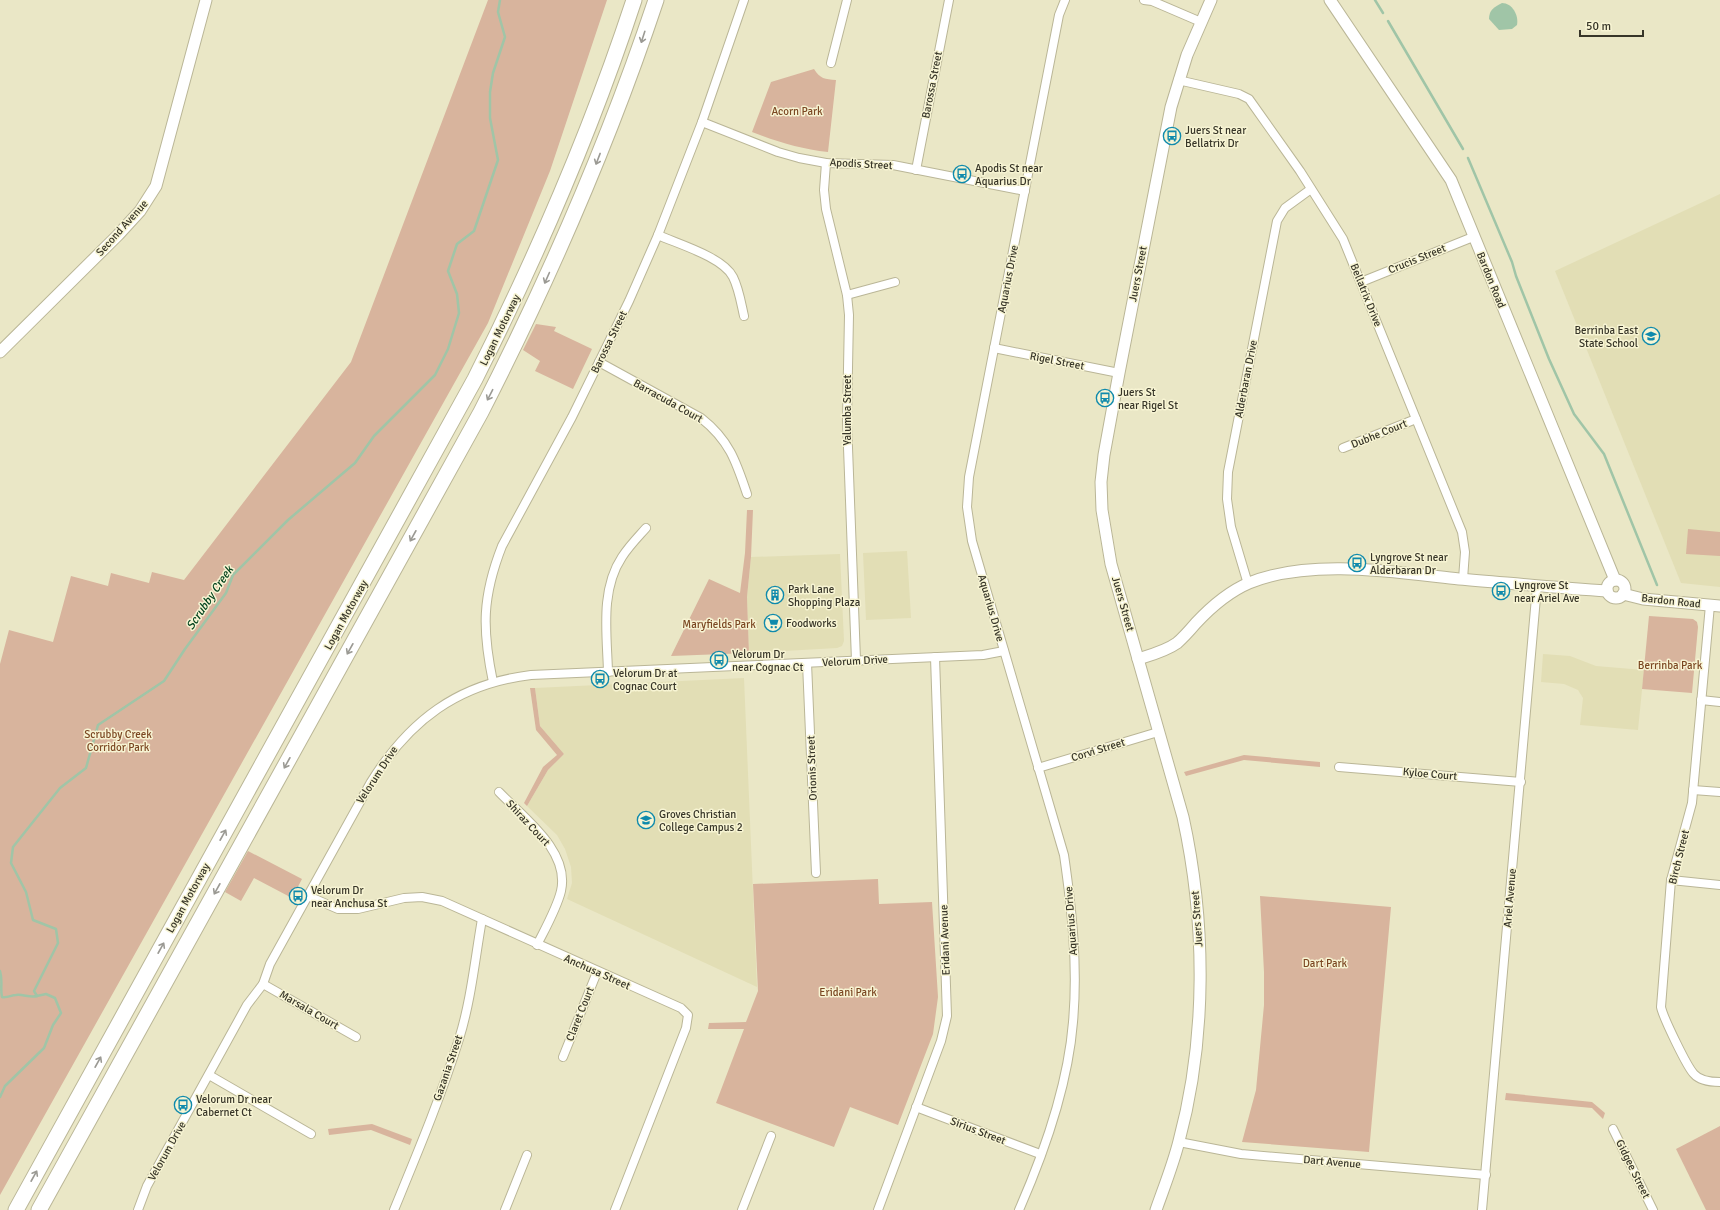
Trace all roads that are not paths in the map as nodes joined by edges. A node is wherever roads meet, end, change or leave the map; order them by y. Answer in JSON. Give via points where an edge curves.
{"nodes":[{"id":1,"x":206,"y":0,"type":"edge"},
{"id":2,"x":634,"y":0,"type":"edge"},
{"id":3,"x":656,"y":0,"type":"edge"},
{"id":4,"x":744,"y":0,"type":"edge"},
{"id":5,"x":847,"y":0,"type":"edge"},
{"id":6,"x":949,"y":0,"type":"edge"},
{"id":7,"x":1065,"y":0,"type":"edge"},
{"id":8,"x":1144,"y":0,"type":"edge"},
{"id":9,"x":1211,"y":0,"type":"edge"},
{"id":10,"x":1330,"y":0,"type":"edge"},
{"id":11,"x":1201,"y":22,"type":"junction"},
{"id":12,"x":831,"y":63,"type":"dead end"},
{"id":13,"x":1178,"y":80,"type":"junction"},
{"id":14,"x":702,"y":122,"type":"junction"},
{"id":15,"x":826,"y":162,"type":"junction"},
{"id":16,"x":916,"y":170,"type":"junction"},
{"id":17,"x":1311,"y":189,"type":"junction"},
{"id":18,"x":1024,"y":192,"type":"junction"},
{"id":19,"x":658,"y":235,"type":"junction"},
{"id":20,"x":1473,"y":236,"type":"junction"},
{"id":21,"x":895,"y":282,"type":"dead end"},
{"id":22,"x":1361,"y":282,"type":"junction"},
{"id":23,"x":847,"y":295,"type":"junction"},
{"id":24,"x":744,"y":316,"type":"dead end"},
{"id":25,"x":994,"y":348,"type":"junction"},
{"id":26,"x":0,"y":352,"type":"edge"},
{"id":27,"x":599,"y":362,"type":"junction"},
{"id":28,"x":1119,"y":373,"type":"junction"},
{"id":29,"x":1416,"y":419,"type":"junction"},
{"id":30,"x":1343,"y":448,"type":"dead end"},
{"id":31,"x":746,"y":494,"type":"dead end"},
{"id":32,"x":646,"y":528,"type":"dead end"},
{"id":33,"x":1463,"y":579,"type":"junction"},
{"id":34,"x":1615,"y":580,"type":"junction"},
{"id":35,"x":1248,"y":584,"type":"junction"},
{"id":36,"x":1537,"y":586,"type":"junction"},
{"id":37,"x":1607,"y":591,"type":"junction"},
{"id":38,"x":1623,"y":594,"type":"junction"},
{"id":39,"x":1715,"y":606,"type":"edge"},
{"id":40,"x":1004,"y":651,"type":"junction"},
{"id":41,"x":935,"y":657,"type":"junction"},
{"id":42,"x":1138,"y":659,"type":"junction"},
{"id":43,"x":856,"y":660,"type":"junction"},
{"id":44,"x":807,"y":663,"type":"junction"},
{"id":45,"x":608,"y":672,"type":"junction"},
{"id":46,"x":494,"y":682,"type":"junction"},
{"id":47,"x":1701,"y":700,"type":"junction"},
{"id":48,"x":1720,"y":702,"type":"edge"},
{"id":49,"x":1158,"y":732,"type":"junction"},
{"id":50,"x":1339,"y":767,"type":"dead end"},
{"id":51,"x":1038,"y":768,"type":"junction"},
{"id":52,"x":1521,"y":782,"type":"junction"},
{"id":53,"x":1694,"y":790,"type":"junction"},
{"id":54,"x":499,"y":792,"type":"dead end"},
{"id":55,"x":1720,"y":792,"type":"edge"},
{"id":56,"x":816,"y":873,"type":"dead end"},
{"id":57,"x":1671,"y":880,"type":"junction"},
{"id":58,"x":1720,"y":885,"type":"edge"},
{"id":59,"x":308,"y":896,"type":"junction"},
{"id":60,"x":482,"y":919,"type":"junction"},
{"id":61,"x":537,"y":945,"type":"junction"},
{"id":62,"x":597,"y":972,"type":"junction"},
{"id":63,"x":263,"y":984,"type":"junction"},
{"id":64,"x":356,"y":1037,"type":"dead end"},
{"id":65,"x":563,"y":1057,"type":"dead end"},
{"id":66,"x":208,"y":1075,"type":"junction"},
{"id":67,"x":1720,"y":1082,"type":"edge"},
{"id":68,"x":916,"y":1107,"type":"junction"},
{"id":69,"x":1613,"y":1129,"type":"dead end"},
{"id":70,"x":311,"y":1134,"type":"dead end"},
{"id":71,"x":771,"y":1136,"type":"dead end"},
{"id":72,"x":1179,"y":1142,"type":"junction"},
{"id":73,"x":1040,"y":1154,"type":"junction"},
{"id":74,"x":527,"y":1155,"type":"dead end"},
{"id":75,"x":1486,"y":1175,"type":"junction"},
{"id":76,"x":16,"y":1210,"type":"edge"},
{"id":77,"x":39,"y":1210,"type":"edge"},
{"id":78,"x":138,"y":1210,"type":"edge"},
{"id":79,"x":394,"y":1210,"type":"edge"},
{"id":80,"x":505,"y":1210,"type":"edge"},
{"id":81,"x":615,"y":1210,"type":"edge"},
{"id":82,"x":742,"y":1210,"type":"edge"},
{"id":83,"x":878,"y":1210,"type":"edge"},
{"id":84,"x":1018,"y":1210,"type":"edge"},
{"id":85,"x":1156,"y":1210,"type":"edge"},
{"id":86,"x":1482,"y":1210,"type":"edge"},
{"id":87,"x":1653,"y":1210,"type":"edge"}],
"edges":[{"from":1,"to":26,"type":"street","name":"Second Avenue","via":[[156,186],[140,211],[118,235]]},
{"from":76,"to":2,"type":"highway","name":"Logan Motorway","one_way":true,"via":[[476,379],[556,208],[591,122]]},
{"from":3,"to":77,"type":"highway","name":"Logan Motorway","one_way":true,"via":[[589,184],[536,302],[481,412]]},
{"from":4,"to":14,"type":"street","name":"Barossa Street"},
{"from":5,"to":12,"type":"street"},
{"from":6,"to":16,"type":"street","name":"Barossa Street"},
{"from":7,"to":18,"type":"street","name":"Aquarius Drive","via":[[1058,15]]},
{"from":8,"to":11,"type":"street"},
{"from":9,"to":11,"type":"street","name":"Juers Street"},
{"from":10,"to":20,"type":"street","name":"Bardon Road","via":[[1451,180]]},
{"from":11,"to":13,"type":"street","name":"Juers Street"},
{"from":13,"to":17,"type":"street","name":"Bellatrix Drive","via":[[1249,99]]},
{"from":13,"to":28,"type":"street","name":"Juers Street","via":[[1169,114]]},
{"from":14,"to":15,"type":"street","name":"Apodis Street","via":[[778,152]]},
{"from":14,"to":19,"type":"street","name":"Barossa Street"},
{"from":15,"to":16,"type":"street","name":"Apodis Street","via":[[880,164]]},
{"from":15,"to":23,"type":"street","name":"Yalumba Street","via":[[826,210]]},
{"from":16,"to":18,"type":"street","name":"Apodis Street"},
{"from":17,"to":22,"type":"street","name":"Bellatrix Drive","via":[[1343,239]]},
{"from":17,"to":35,"type":"street","name":"Alderbaran Drive","via":[[1285,208],[1277,221],[1228,472],[1227,499],[1231,527]]},
{"from":18,"to":25,"type":"street","name":"Aquarius Drive"},
{"from":19,"to":24,"type":"street","via":[[718,262],[732,275],[738,288]]},
{"from":19,"to":27,"type":"street","name":"Barossa Street"},
{"from":20,"to":22,"type":"street","name":"Crucis Street"},
{"from":20,"to":34,"type":"street","name":"Bardon Road"},
{"from":21,"to":23,"type":"street"},
{"from":22,"to":29,"type":"street","name":"Bellatrix Drive"},
{"from":23,"to":43,"type":"street","name":"Yalumba Street","via":[[847,421]]},
{"from":25,"to":28,"type":"street","name":"Rigel Street"},
{"from":25,"to":40,"type":"street","name":"Aquarius Drive","via":[[969,477],[967,507],[972,541]]},
{"from":27,"to":31,"type":"street","name":"Barracuda Court","via":[[701,418],[714,428],[734,456]]},
{"from":27,"to":46,"type":"street","name":"Barossa Street","via":[[502,546],[494,567],[485,616],[486,647]]},
{"from":28,"to":42,"type":"street","name":"Juers Street","via":[[1104,455],[1101,482],[1102,510],[1111,564]]},
{"from":29,"to":30,"type":"street","name":"Dubhe Court"},
{"from":29,"to":33,"type":"street","name":"Bellatrix Drive","via":[[1462,532],[1465,546]]},
{"from":32,"to":45,"type":"street","via":[[622,557],[610,584],[607,602]]},
{"from":33,"to":35,"type":"street","via":[[1369,570],[1296,571]]},
{"from":33,"to":36,"type":"street"},
{"from":34,"to":37,"type":"street","via":[[1610,583]]},
{"from":34,"to":38,"type":"street","via":[[1624,586]]},
{"from":35,"to":42,"type":"street","via":[[1211,608],[1173,646]]},
{"from":36,"to":37,"type":"street"},
{"from":36,"to":52,"type":"street","name":"Ariel Avenue"},
{"from":37,"to":38,"type":"street","via":[[1613,597]]},
{"from":38,"to":39,"type":"street","name":"Bardon Road","via":[[1643,599]]},
{"from":39,"to":47,"type":"street","name":"Birch Street"},
{"from":40,"to":41,"type":"street","name":"Velorum Drive","via":[[983,656]]},
{"from":40,"to":51,"type":"street","name":"Aquarius Drive"},
{"from":41,"to":43,"type":"street","name":"Velorum Drive"},
{"from":41,"to":68,"type":"street","name":"Eridani Avenue","via":[[947,1016]]},
{"from":42,"to":49,"type":"street","name":"Juers Street"},
{"from":43,"to":44,"type":"street","name":"Velorum Drive"},
{"from":44,"to":45,"type":"street","name":"Velorum Drive"},
{"from":44,"to":56,"type":"street","name":"Orionis Street"},
{"from":45,"to":46,"type":"street","name":"Velorum Drive","via":[[531,675]]},
{"from":46,"to":59,"type":"street","name":"Velorum Drive","via":[[446,703],[424,718],[400,740],[370,782]]},
{"from":47,"to":48,"type":"street"},
{"from":47,"to":53,"type":"street","name":"Birch Street"},
{"from":49,"to":51,"type":"street","name":"Corvi Street"},
{"from":49,"to":72,"type":"street","name":"Juers Street","via":[[1180,804],[1190,850],[1199,943],[1196,1045]]},
{"from":50,"to":52,"type":"street","name":"Kyloe Court"},
{"from":51,"to":73,"type":"street","name":"Aquarius Drive","via":[[1064,856],[1071,900],[1074,978],[1073,1022],[1066,1064],[1056,1110]]},
{"from":52,"to":75,"type":"street","name":"Ariel Avenue"},
{"from":53,"to":55,"type":"street"},
{"from":53,"to":57,"type":"street","name":"Birch Street","via":[[1690,816]]},
{"from":54,"to":61,"type":"street","name":"Shiraz Court","via":[[555,852],[563,878],[561,893]]},
{"from":57,"to":58,"type":"street"},
{"from":57,"to":67,"type":"street","name":"Birch Street","via":[[1661,992],[1662,1012],[1693,1074],[1703,1080]]},
{"from":59,"to":60,"type":"street","name":"Anchusa Street","via":[[338,909],[358,909],[404,898],[422,898],[442,901]]},
{"from":59,"to":63,"type":"street","name":"Velorum Drive","via":[[270,964]]},
{"from":60,"to":61,"type":"street","name":"Anchusa Street"},
{"from":60,"to":79,"type":"street","name":"Gazania Street","via":[[467,1011],[459,1039]]},
{"from":61,"to":62,"type":"street","name":"Anchusa Street"},
{"from":62,"to":65,"type":"street","name":"Claret Court"},
{"from":62,"to":81,"type":"street","name":"Anchusa Street","via":[[681,1008],[688,1015],[686,1028]]},
{"from":63,"to":64,"type":"street","name":"Marsala Court"},
{"from":63,"to":66,"type":"street","name":"Velorum Drive","via":[[247,1005]]},
{"from":66,"to":70,"type":"street"},
{"from":66,"to":78,"type":"street","name":"Velorum Drive","via":[[147,1186]]},
{"from":68,"to":73,"type":"street","name":"Sirius Street"},
{"from":68,"to":83,"type":"street","name":"Eridani Avenue"},
{"from":69,"to":87,"type":"street","name":"Gidgee Street"},
{"from":71,"to":82,"type":"street"},
{"from":72,"to":75,"type":"street","name":"Dart Avenue","via":[[1241,1154]]},
{"from":72,"to":85,"type":"street","name":"Juers Street"},
{"from":73,"to":84,"type":"street","name":"Aquarius Drive"},
{"from":74,"to":80,"type":"street"},
{"from":75,"to":86,"type":"street","name":"Ariel Avenue"}]}
